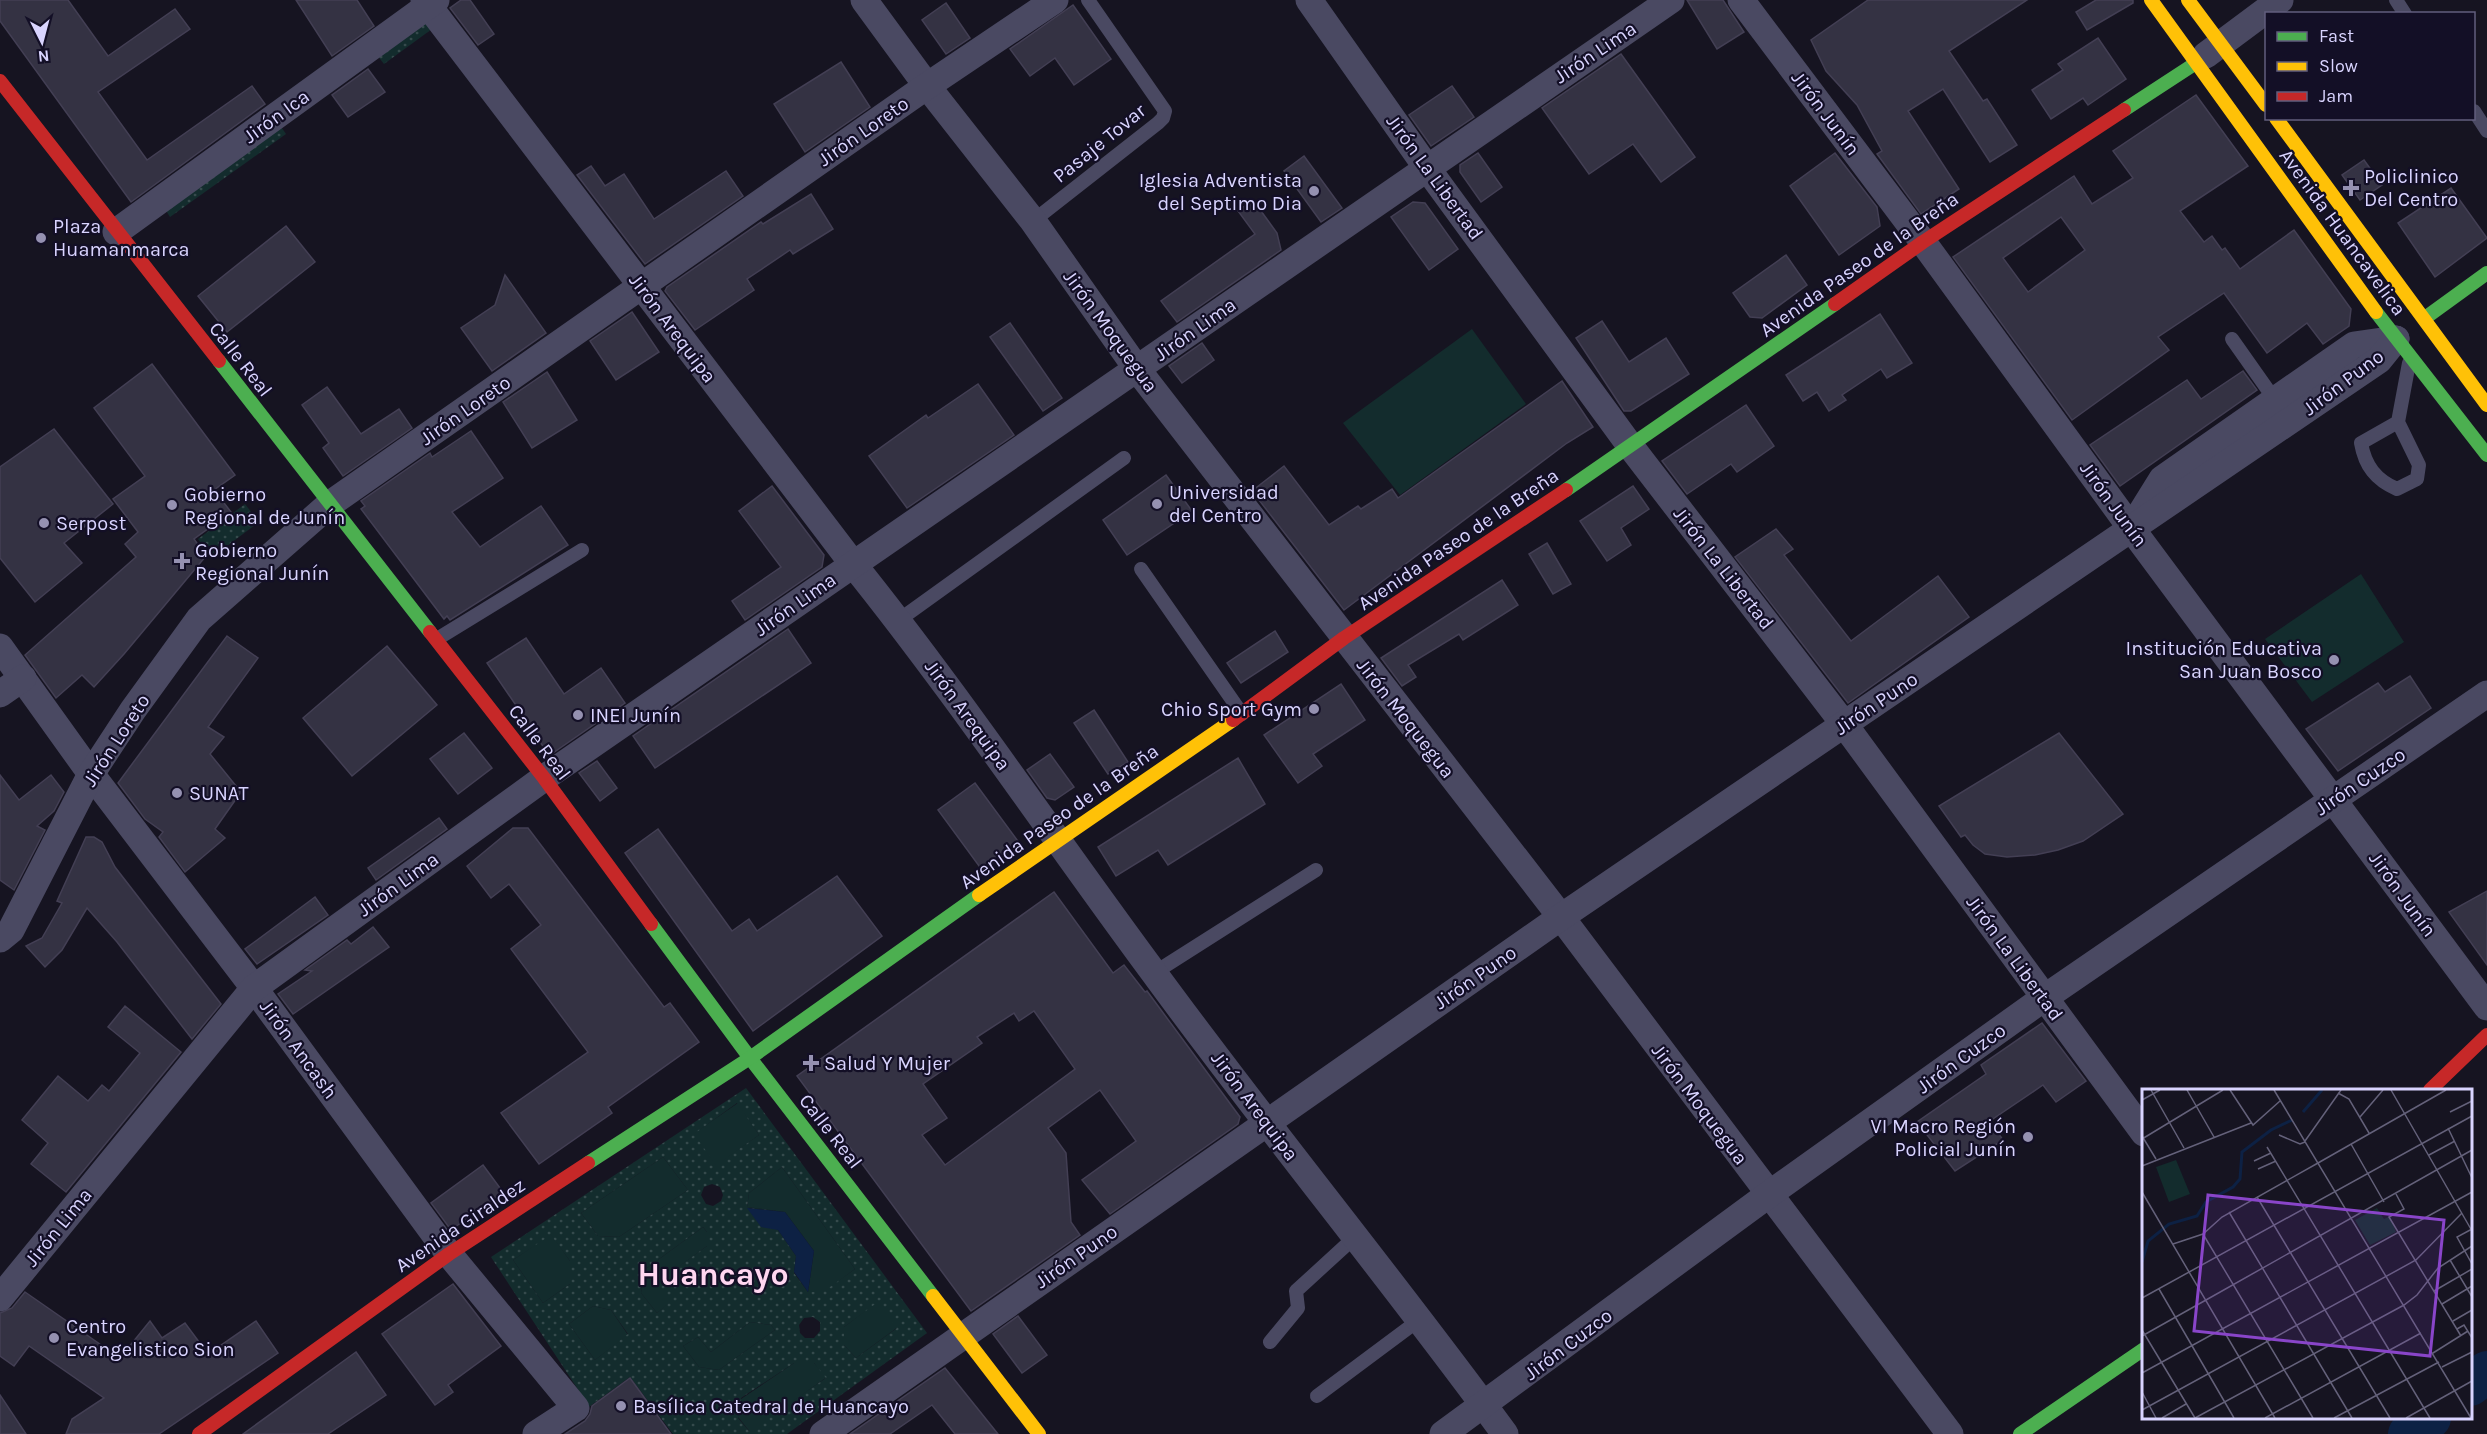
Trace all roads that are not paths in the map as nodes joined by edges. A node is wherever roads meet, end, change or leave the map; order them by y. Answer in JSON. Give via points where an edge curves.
{"nodes":[{"id":1,"x":864,"y":0,"type":"edge"},
{"id":2,"x":1054,"y":0,"type":"edge"},
{"id":3,"x":1088,"y":0,"type":"edge"},
{"id":4,"x":1309,"y":0,"type":"edge"},
{"id":5,"x":1671,"y":0,"type":"edge"},
{"id":6,"x":1741,"y":0,"type":"edge"},
{"id":7,"x":2151,"y":0,"type":"edge"},
{"id":8,"x":2188,"y":0,"type":"edge"},
{"id":9,"x":2280,"y":0,"type":"edge"},
{"id":10,"x":429,"y":2,"type":"edge"},
{"id":11,"x":2220,"y":44,"type":"junction"},
{"id":12,"x":2196,"y":63,"type":"junction"},
{"id":13,"x":0,"y":81,"type":"edge"},
{"id":14,"x":927,"y":86,"type":"junction"},
{"id":15,"x":2265,"y":104,"type":"edge"},
{"id":16,"x":2475,"y":113,"type":"edge"},
{"id":17,"x":2277,"y":120,"type":"edge"},
{"id":18,"x":2487,"y":131,"type":"edge"},
{"id":19,"x":1427,"y":168,"type":"junction"},
{"id":20,"x":1033,"y":221,"type":"junction"},
{"id":21,"x":116,"y":232,"type":"junction"},
{"id":22,"x":1923,"y":242,"type":"junction"},
{"id":23,"x":2487,"y":273,"type":"edge"},
{"id":24,"x":642,"y":287,"type":"junction"},
{"id":25,"x":2425,"y":318,"type":"junction"},
{"id":26,"x":2232,"y":339,"type":"dead end"},
{"id":27,"x":2403,"y":348,"type":"junction"},
{"id":28,"x":1137,"y":369,"type":"junction"},
{"id":29,"x":2275,"y":400,"type":"junction"},
{"id":30,"x":2487,"y":405,"type":"edge"},
{"id":31,"x":2398,"y":422,"type":"junction"},
{"id":32,"x":1631,"y":447,"type":"junction"},
{"id":33,"x":2487,"y":455,"type":"edge"},
{"id":34,"x":1124,"y":458,"type":"dead end"},
{"id":35,"x":330,"y":504,"type":"junction"},
{"id":36,"x":2131,"y":528,"type":"junction"},
{"id":37,"x":582,"y":550,"type":"dead end"},
{"id":38,"x":853,"y":564,"type":"junction"},
{"id":39,"x":1141,"y":569,"type":"dead end"},
{"id":40,"x":899,"y":620,"type":"junction"},
{"id":41,"x":1344,"y":638,"type":"junction"},
{"id":42,"x":437,"y":639,"type":"junction"},
{"id":43,"x":0,"y":647,"type":"edge"},
{"id":44,"x":23,"y":678,"type":"junction"},
{"id":45,"x":0,"y":694,"type":"edge"},
{"id":46,"x":2487,"y":694,"type":"edge"},
{"id":47,"x":1242,"y":714,"type":"junction"},
{"id":48,"x":1844,"y":724,"type":"junction"},
{"id":49,"x":91,"y":774,"type":"junction"},
{"id":50,"x":544,"y":778,"type":"junction"},
{"id":51,"x":2333,"y":799,"type":"junction"},
{"id":52,"x":1059,"y":839,"type":"junction"},
{"id":53,"x":1316,"y":870,"type":"dead end"},
{"id":54,"x":1561,"y":917,"type":"junction"},
{"id":55,"x":0,"y":939,"type":"edge"},
{"id":56,"x":1154,"y":973,"type":"junction"},
{"id":57,"x":254,"y":988,"type":"junction"},
{"id":58,"x":2044,"y":998,"type":"junction"},
{"id":59,"x":2487,"y":1007,"type":"edge"},
{"id":60,"x":2487,"y":1035,"type":"edge"},
{"id":61,"x":750,"y":1058,"type":"junction"},
{"id":62,"x":2431,"y":1089,"type":"edge"},
{"id":63,"x":1268,"y":1123,"type":"junction"},
{"id":64,"x":2142,"y":1130,"type":"edge"},
{"id":65,"x":1768,"y":1195,"type":"junction"},
{"id":66,"x":1355,"y":1237,"type":"junction"},
{"id":67,"x":449,"y":1254,"type":"junction"},
{"id":68,"x":0,"y":1298,"type":"edge"},
{"id":69,"x":1419,"y":1320,"type":"junction"},
{"id":70,"x":964,"y":1334,"type":"junction"},
{"id":71,"x":1270,"y":1342,"type":"dead end"},
{"id":72,"x":2142,"y":1350,"type":"edge"},
{"id":73,"x":1317,"y":1396,"type":"dead end"},
{"id":74,"x":1484,"y":1406,"type":"junction"},
{"id":75,"x":199,"y":1434,"type":"edge"},
{"id":76,"x":536,"y":1434,"type":"edge"},
{"id":77,"x":823,"y":1434,"type":"edge"},
{"id":78,"x":1039,"y":1434,"type":"edge"},
{"id":79,"x":1443,"y":1434,"type":"edge"},
{"id":80,"x":1505,"y":1434,"type":"edge"},
{"id":81,"x":1950,"y":1434,"type":"edge"},
{"id":82,"x":2020,"y":1434,"type":"edge"}],
"edges":[{"from":1,"to":14,"type":"street","name":"Jirón Moquegua"},
{"from":2,"to":14,"type":"street","name":"Jirón Loreto"},
{"from":3,"to":20,"type":"lane","name":"Pasaje Tovar","via":[[1165,111],[1158,123]]},
{"from":4,"to":19,"type":"street","name":"Jirón La Libertad"},
{"from":5,"to":19,"type":"street","name":"Jirón Lima"},
{"from":6,"to":22,"type":"street","name":"Jirón Junín"},
{"from":7,"to":12,"type":"main road","name":"Avenida Huancavelica"},
{"from":8,"to":11,"type":"main road"},
{"from":9,"to":11,"type":"street"},
{"from":10,"to":21,"type":"street","name":"Jirón Ica"},
{"from":10,"to":24,"type":"street","name":"Jirón Arequipa"},
{"from":11,"to":12,"type":"street"},
{"from":11,"to":15,"type":"main road"},
{"from":12,"to":22,"type":"main road","name":"Avenida Paseo de la Breña"},
{"from":12,"to":27,"type":"main road","name":"Avenida Huancavelica"},
{"from":13,"to":21,"type":"main road","name":"Calle Real"},
{"from":14,"to":20,"type":"street","name":"Jirón Moquegua"},
{"from":14,"to":24,"type":"street","name":"Jirón Loreto"},
{"from":16,"to":18,"type":"lane"},
{"from":17,"to":25,"type":"main road","name":"Avenida Huancavelica"},
{"from":19,"to":28,"type":"street","name":"Jirón Lima"},
{"from":19,"to":32,"type":"street","name":"Jirón La Libertad"},
{"from":20,"to":28,"type":"street","name":"Jirón Moquegua"},
{"from":21,"to":35,"type":"main road","name":"Calle Real"},
{"from":22,"to":32,"type":"main road","name":"Avenida Paseo de la Breña"},
{"from":22,"to":36,"type":"street","name":"Jirón Junín"},
{"from":23,"to":25,"type":"main road"},
{"from":24,"to":35,"type":"street","name":"Jirón Loreto"},
{"from":24,"to":38,"type":"street","name":"Jirón Arequipa"},
{"from":25,"to":27,"type":"main road"},
{"from":25,"to":30,"type":"main road","name":"Avenida Huancavelica"},
{"from":26,"to":29,"type":"lane"},
{"from":27,"to":29,"type":"street","name":"Jirón Puno","via":[[2354,345]]},
{"from":27,"to":31,"type":"lane"},
{"from":27,"to":33,"type":"main road","name":"Avenida Huancavelica"},
{"from":27,"to":36,"type":"street","name":"Jirón Puno","via":[[2379,360]]},
{"from":28,"to":38,"type":"street","name":"Jirón Lima"},
{"from":28,"to":41,"type":"street","name":"Jirón Moquegua"},
{"from":29,"to":36,"type":"street","name":"Jirón Puno","via":[[2162,479]]},
{"from":31,"to":31,"type":"lane","via":[[2419,465],[2417,478],[2397,489],[2382,483],[2364,458],[2361,443]]},
{"from":32,"to":41,"type":"main road","name":"Avenida Paseo de la Breña"},
{"from":32,"to":48,"type":"street","name":"Jirón La Libertad"},
{"from":34,"to":40,"type":"lane"},
{"from":35,"to":42,"type":"main road","name":"Calle Real"},
{"from":35,"to":49,"type":"street","name":"Jirón Loreto","via":[[199,619]]},
{"from":36,"to":48,"type":"street","name":"Jirón Puno"},
{"from":36,"to":51,"type":"street","name":"Jirón Junín"},
{"from":37,"to":42,"type":"lane"},
{"from":38,"to":40,"type":"street","name":"Jirón Arequipa"},
{"from":38,"to":50,"type":"street","name":"Jirón Lima"},
{"from":39,"to":47,"type":"lane"},
{"from":40,"to":52,"type":"street","name":"Jirón Arequipa"},
{"from":41,"to":47,"type":"main road","name":"Avenida Paseo de la Breña"},
{"from":41,"to":54,"type":"street","name":"Jirón Moquegua"},
{"from":42,"to":50,"type":"main road","name":"Calle Real"},
{"from":43,"to":44,"type":"street","name":"Jirón Ancash"},
{"from":44,"to":45,"type":"street"},
{"from":44,"to":49,"type":"street","name":"Jirón Ancash"},
{"from":46,"to":51,"type":"street","name":"Jirón Cuzco"},
{"from":47,"to":52,"type":"main road","name":"Avenida Paseo de la Breña"},
{"from":48,"to":54,"type":"street","name":"Jirón Puno"},
{"from":48,"to":58,"type":"street","name":"Jirón La Libertad"},
{"from":49,"to":55,"type":"street","name":"Jirón Loreto","via":[[11,930]]},
{"from":49,"to":57,"type":"street","name":"Jirón Ancash"},
{"from":50,"to":57,"type":"street","name":"Jirón Lima"},
{"from":50,"to":61,"type":"main road","name":"Calle Real"},
{"from":51,"to":58,"type":"street","name":"Jirón Cuzco"},
{"from":51,"to":59,"type":"street","name":"Jirón Junín"},
{"from":52,"to":56,"type":"street","name":"Jirón Arequipa"},
{"from":52,"to":61,"type":"main road","name":"Avenida Paseo de la Breña"},
{"from":53,"to":56,"type":"lane"},
{"from":54,"to":63,"type":"street","name":"Jirón Puno"},
{"from":54,"to":65,"type":"street","name":"Jirón Moquegua"},
{"from":56,"to":63,"type":"street","name":"Jirón Arequipa"},
{"from":57,"to":67,"type":"street","name":"Jirón Ancash"},
{"from":57,"to":68,"type":"street","name":"Jirón Lima"},
{"from":58,"to":64,"type":"street","name":"Jirón La Libertad"},
{"from":58,"to":65,"type":"street","name":"Jirón Cuzco"},
{"from":60,"to":62,"type":"main road"},
{"from":61,"to":67,"type":"main road","name":"Avenida Giraldez"},
{"from":61,"to":70,"type":"main road","name":"Calle Real"},
{"from":63,"to":66,"type":"street","name":"Jirón Arequipa"},
{"from":63,"to":70,"type":"street","name":"Jirón Puno"},
{"from":65,"to":74,"type":"street","name":"Jirón Cuzco"},
{"from":65,"to":81,"type":"street","name":"Jirón Moquegua"},
{"from":66,"to":69,"type":"street","name":"Jirón Arequipa"},
{"from":66,"to":71,"type":"lane","via":[[1296,1291],[1298,1308]]},
{"from":67,"to":75,"type":"main road","name":"Avenida Giraldez"},
{"from":67,"to":76,"type":"street","name":"Jirón Ancash","via":[[576,1408]]},
{"from":69,"to":73,"type":"lane"},
{"from":69,"to":74,"type":"street","name":"Jirón Arequipa"},
{"from":70,"to":77,"type":"street","name":"Jirón Puno"},
{"from":70,"to":78,"type":"main road","name":"Calle Real"},
{"from":72,"to":82,"type":"main road"},
{"from":74,"to":79,"type":"street","name":"Jirón Cuzco"},
{"from":74,"to":80,"type":"street","name":"Jirón Arequipa"}]}
